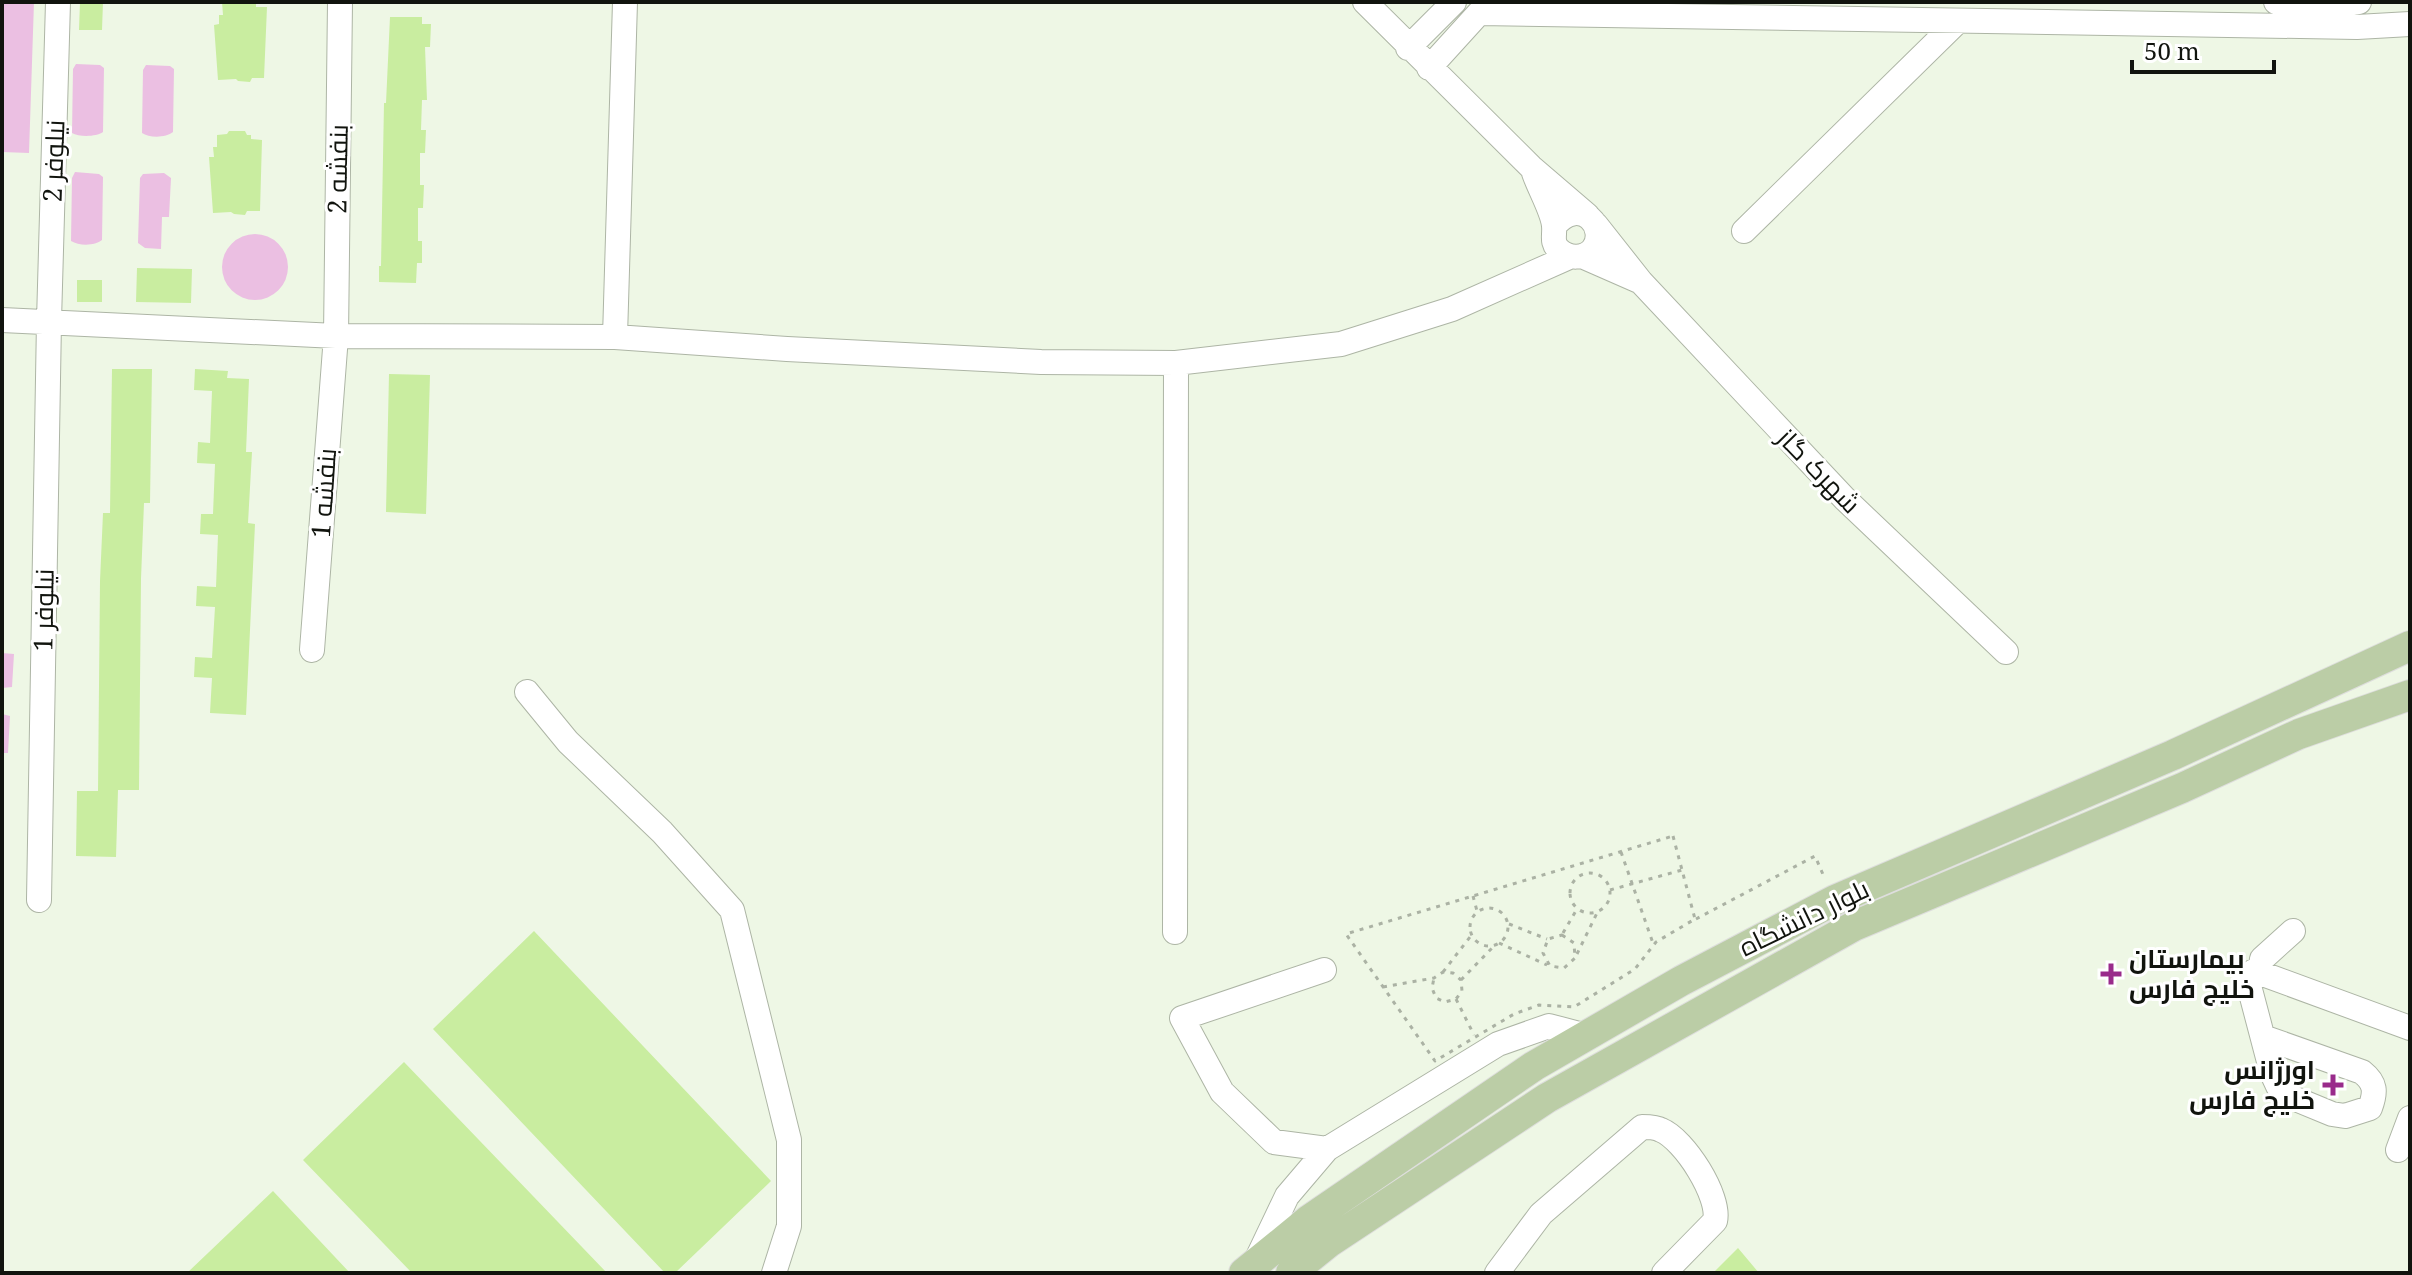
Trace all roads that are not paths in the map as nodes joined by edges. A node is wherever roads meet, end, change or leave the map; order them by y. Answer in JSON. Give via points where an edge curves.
{"nodes":[{"id":1,"x":58,"y":2,"type":"edge"},
{"id":2,"x":340,"y":2,"type":"edge"},
{"id":3,"x":625,"y":2,"type":"edge"},
{"id":4,"x":1365,"y":2,"type":"edge"},
{"id":5,"x":1454,"y":2,"type":"edge"},
{"id":6,"x":2276,"y":2,"type":"edge"},
{"id":7,"x":1607,"y":9,"type":"edge"},
{"id":8,"x":2355,"y":11,"type":"edge"},
{"id":9,"x":2212,"y":13,"type":"edge"},
{"id":10,"x":1958,"y":21,"type":"junction"},
{"id":11,"x":2410,"y":24,"type":"edge"},
{"id":12,"x":1408,"y":48,"type":"junction"},
{"id":13,"x":1429,"y":68,"type":"junction"},
{"id":14,"x":1531,"y":167,"type":"junction"},
{"id":15,"x":1592,"y":220,"type":"junction"},
{"id":16,"x":1744,"y":231,"type":"dead end"},
{"id":17,"x":1564,"y":244,"type":"junction"},
{"id":18,"x":1641,"y":282,"type":"junction"},
{"id":19,"x":2,"y":320,"type":"edge"},
{"id":20,"x":49,"y":321,"type":"junction"},
{"id":21,"x":336,"y":336,"type":"junction"},
{"id":22,"x":615,"y":337,"type":"junction"},
{"id":23,"x":1176,"y":363,"type":"junction"},
{"id":24,"x":2410,"y":646,"type":"edge"},
{"id":25,"x":312,"y":650,"type":"dead end"},
{"id":26,"x":2006,"y":652,"type":"dead end"},
{"id":27,"x":527,"y":692,"type":"dead end"},
{"id":28,"x":2410,"y":695,"type":"edge"},
{"id":29,"x":2173,"y":755,"type":"junction"},
{"id":30,"x":2182,"y":788,"type":"junction"},
{"id":31,"x":39,"y":900,"type":"dead end"},
{"id":32,"x":2293,"y":931,"type":"dead end"},
{"id":33,"x":1175,"y":932,"type":"dead end"},
{"id":34,"x":1324,"y":970,"type":"dead end"},
{"id":35,"x":2260,"y":973,"type":"junction"},
{"id":36,"x":2410,"y":1028,"type":"edge"},
{"id":37,"x":1587,"y":1036,"type":"junction"},
{"id":38,"x":2263,"y":1037,"type":"dead end"},
{"id":39,"x":2410,"y":1118,"type":"edge"},
{"id":40,"x":1327,"y":1149,"type":"junction"},
{"id":41,"x":2398,"y":1150,"type":"dead end"},
{"id":42,"x":1249,"y":1270,"type":"edge"},
{"id":43,"x":774,"y":1273,"type":"edge"},
{"id":44,"x":1291,"y":1273,"type":"edge"},
{"id":45,"x":1497,"y":1273,"type":"edge"},
{"id":46,"x":1664,"y":1273,"type":"edge"}],
"edges":[{"from":1,"to":20,"type":"street","name":"نیلوفر 2"},
{"from":2,"to":21,"type":"street","name":"بنفشه 2"},
{"from":3,"to":22,"type":"street"},
{"from":4,"to":12,"type":"street","name":"شهرک گاز"},
{"from":5,"to":12,"type":"street"},
{"from":6,"to":8,"type":"street"},
{"from":7,"to":10,"type":"street"},
{"from":7,"to":13,"type":"street","via":[[1479,13]]},
{"from":8,"to":9,"type":"street"},
{"from":8,"to":11,"type":"street"},
{"from":9,"to":10,"type":"street"},
{"from":10,"to":16,"type":"street"},
{"from":12,"to":13,"type":"street","name":"شهرک گاز"},
{"from":13,"to":14,"type":"street","name":"شهرک گاز"},
{"from":14,"to":15,"type":"street","name":"شهرک گاز"},
{"from":14,"to":17,"type":"street"},
{"from":15,"to":17,"type":"street","via":[[1575,212],[1563,216]]},
{"from":15,"to":17,"type":"street","via":[[1598,238],[1593,249]]},
{"from":15,"to":18,"type":"street","name":"شهرک گاز"},
{"from":17,"to":18,"type":"street"},
{"from":17,"to":23,"type":"street","via":[[1507,283],[1452,309],[1341,344]]},
{"from":18,"to":26,"type":"street","name":"شهرک گاز","via":[[1845,499]]},
{"from":19,"to":20,"type":"street"},
{"from":20,"to":21,"type":"street"},
{"from":20,"to":31,"type":"street","name":"نیلوفر 1"},
{"from":21,"to":22,"type":"street"},
{"from":21,"to":25,"type":"street","name":"بنفشه 1"},
{"from":22,"to":23,"type":"street","via":[[1041,362]]},
{"from":23,"to":33,"type":"street"},
{"from":24,"to":29,"type":"main road","name":"بلوار دانشگاه"},
{"from":27,"to":43,"type":"street","via":[[568,742],[662,832],[732,910],[789,1140],[789,1226]]},
{"from":28,"to":30,"type":"main road","name":"بلوار دانشگاه","via":[[2299,734]]},
{"from":29,"to":30,"type":"main road"},
{"from":29,"to":37,"type":"main road","name":"بلوار دانشگاه","via":[[1835,900]]},
{"from":30,"to":44,"type":"main road","name":"بلوار دانشگاه","via":[[1854,926],[1547,1098]]},
{"from":32,"to":35,"type":"street","via":[[2262,959]]},
{"from":34,"to":40,"type":"street","via":[[1182,1018],[1222,1092],[1274,1142]]},
{"from":35,"to":36,"type":"street"},
{"from":35,"to":38,"type":"street","via":[[2247,978]]},
{"from":37,"to":40,"type":"street","via":[[1549,1026],[1480,1045]]},
{"from":37,"to":42,"type":"main road","name":"بلوار دانشگاه","via":[[1534,1066],[1309,1220]]},
{"from":39,"to":41,"type":"street"},
{"from":40,"to":42,"type":"street","via":[[1287,1196]]},
{"from":45,"to":46,"type":"street","via":[[1541,1214],[1642,1127],[1662,1130],[1679,1142],[1717,1214]]}]}
